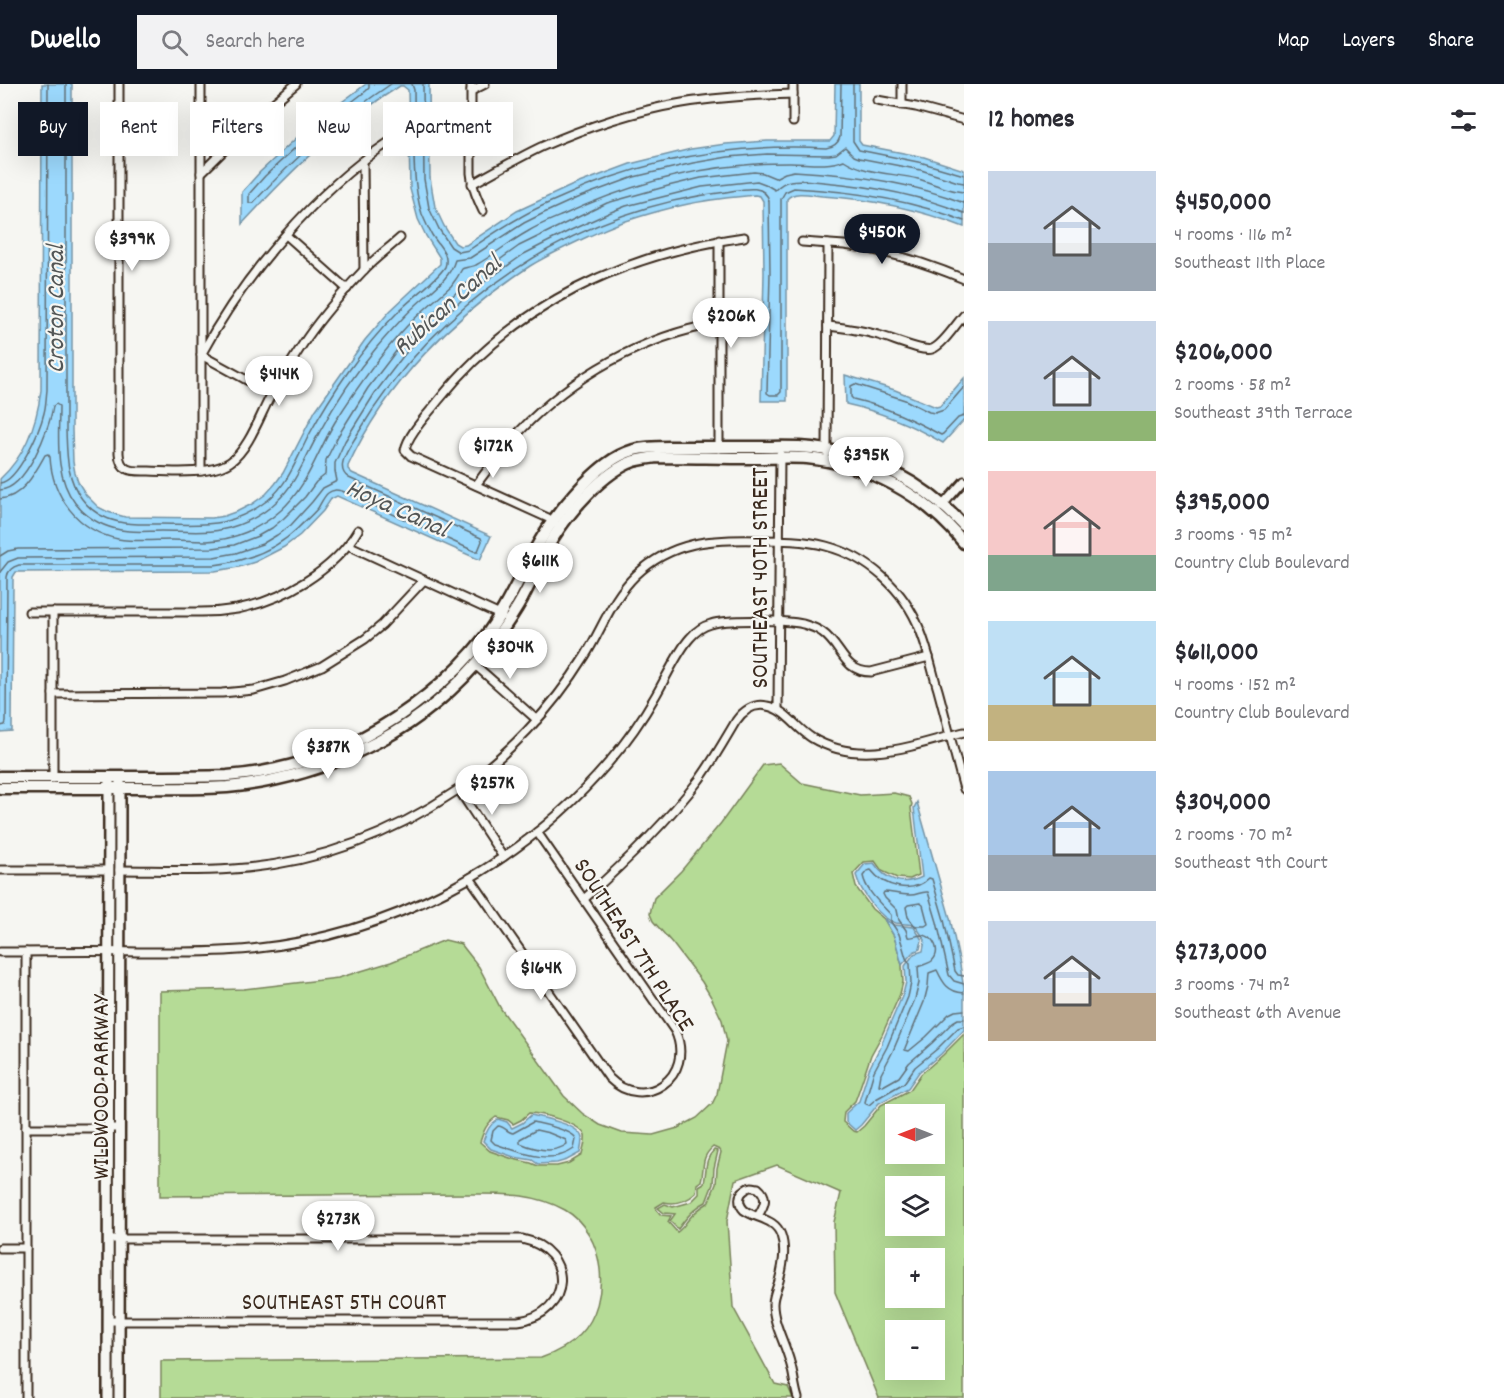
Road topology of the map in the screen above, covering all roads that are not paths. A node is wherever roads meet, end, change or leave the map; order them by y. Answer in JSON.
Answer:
{"nodes":[{"id":1,"x":119,"y":84,"type":"edge"},
{"id":2,"x":201,"y":84,"type":"edge"},
{"id":3,"x":282,"y":84,"type":"edge"},
{"id":4,"x":296,"y":84,"type":"edge"},
{"id":5,"x":485,"y":84,"type":"edge"},
{"id":6,"x":793,"y":84,"type":"edge"},
{"id":7,"x":902,"y":84,"type":"edge"},
{"id":8,"x":471,"y":87,"type":"edge"},
{"id":9,"x":793,"y":94,"type":"junction"},
{"id":10,"x":282,"y":96,"type":"junction"},
{"id":11,"x":876,"y":100,"type":"dead end"},
{"id":12,"x":902,"y":105,"type":"junction"},
{"id":13,"x":964,"y":120,"type":"edge"},
{"id":14,"x":793,"y":122,"type":"dead end"},
{"id":15,"x":383,"y":146,"type":"edge"},
{"id":16,"x":363,"y":161,"type":"junction"},
{"id":17,"x":201,"y":173,"type":"junction"},
{"id":18,"x":472,"y":184,"type":"junction"},
{"id":19,"x":483,"y":211,"type":"dead end"},
{"id":20,"x":286,"y":236,"type":"junction"},
{"id":21,"x":744,"y":237,"type":"dead end"},
{"id":22,"x":400,"y":238,"type":"dead end"},
{"id":23,"x":719,"y":240,"type":"junction"},
{"id":24,"x":802,"y":242,"type":"dead end"},
{"id":25,"x":828,"y":244,"type":"junction"},
{"id":26,"x":364,"y":270,"type":"junction"},
{"id":27,"x":964,"y":279,"type":"edge"},
{"id":28,"x":347,"y":289,"type":"junction"},
{"id":29,"x":964,"y":315,"type":"edge"},
{"id":30,"x":719,"y":323,"type":"junction"},
{"id":31,"x":828,"y":326,"type":"junction"},
{"id":32,"x":201,"y":355,"type":"junction"},
{"id":33,"x":272,"y":394,"type":"junction"},
{"id":34,"x":719,"y":452,"type":"junction"},
{"id":35,"x":780,"y":452,"type":"junction"},
{"id":36,"x":827,"y":456,"type":"junction"},
{"id":37,"x":201,"y":471,"type":"junction"},
{"id":38,"x":964,"y":481,"type":"edge"},
{"id":39,"x":476,"y":485,"type":"junction"},
{"id":40,"x":939,"y":509,"type":"junction"},
{"id":41,"x":557,"y":524,"type":"junction"},
{"id":42,"x":964,"y":526,"type":"edge"},
{"id":43,"x":358,"y":530,"type":"dead end"},
{"id":44,"x":779,"y":541,"type":"junction"},
{"id":45,"x":964,"y":543,"type":"edge"},
{"id":46,"x":348,"y":545,"type":"junction"},
{"id":47,"x":424,"y":580,"type":"junction"},
{"id":48,"x":29,"y":612,"type":"dead end"},
{"id":49,"x":53,"y":612,"type":"junction"},
{"id":50,"x":505,"y":617,"type":"junction"},
{"id":51,"x":779,"y":622,"type":"junction"},
{"id":52,"x":929,"y":657,"type":"junction"},
{"id":53,"x":471,"y":662,"type":"junction"},
{"id":54,"x":53,"y":694,"type":"junction"},
{"id":55,"x":778,"y":709,"type":"junction"},
{"id":56,"x":537,"y":720,"type":"junction"},
{"id":57,"x":964,"y":732,"type":"edge"},
{"id":58,"x":950,"y":735,"type":"junction"},
{"id":59,"x":0,"y":777,"type":"edge"},
{"id":60,"x":53,"y":782,"type":"junction"},
{"id":61,"x":114,"y":782,"type":"junction"},
{"id":62,"x":0,"y":788,"type":"edge"},
{"id":63,"x":459,"y":789,"type":"junction"},
{"id":64,"x":964,"y":789,"type":"edge"},
{"id":65,"x":537,"y":832,"type":"junction"},
{"id":66,"x":503,"y":857,"type":"junction"},
{"id":67,"x":0,"y":870,"type":"edge"},
{"id":68,"x":109,"y":870,"type":"junction"},
{"id":69,"x":119,"y":870,"type":"junction"},
{"id":70,"x":470,"y":878,"type":"junction"},
{"id":71,"x":584,"y":899,"type":"junction"},
{"id":72,"x":0,"y":952,"type":"edge"},
{"id":73,"x":26,"y":952,"type":"junction"},
{"id":74,"x":109,"y":952,"type":"junction"},
{"id":75,"x":119,"y":952,"type":"junction"},
{"id":76,"x":26,"y":1128,"type":"junction"},
{"id":77,"x":109,"y":1128,"type":"junction"},
{"id":78,"x":119,"y":1128,"type":"junction"},
{"id":79,"x":758,"y":1216,"type":"dead end"},
{"id":80,"x":109,"y":1239,"type":"junction"},
{"id":81,"x":119,"y":1239,"type":"junction"},
{"id":82,"x":0,"y":1248,"type":"edge"},
{"id":83,"x":26,"y":1248,"type":"junction"},
{"id":84,"x":108,"y":1321,"type":"junction"},
{"id":85,"x":120,"y":1321,"type":"junction"},
{"id":86,"x":26,"y":1398,"type":"edge"},
{"id":87,"x":108,"y":1398,"type":"edge"},
{"id":88,"x":119,"y":1398,"type":"edge"},
{"id":89,"x":798,"y":1398,"type":"edge"}],
"edges":[{"from":1,"to":37,"type":"street"},
{"from":2,"to":17,"type":"street"},
{"from":3,"to":10,"type":"street"},
{"from":4,"to":10,"type":"street"},
{"from":5,"to":8,"type":"street"},
{"from":6,"to":9,"type":"street"},
{"from":7,"to":12,"type":"street"},
{"from":8,"to":18,"type":"street"},
{"from":9,"to":14,"type":"street"},
{"from":9,"to":18,"type":"street"},
{"from":10,"to":17,"type":"street"},
{"from":11,"to":12,"type":"street"},
{"from":12,"to":13,"type":"street"},
{"from":15,"to":16,"type":"street"},
{"from":16,"to":20,"type":"street"},
{"from":16,"to":26,"type":"street"},
{"from":17,"to":32,"type":"street"},
{"from":18,"to":19,"type":"street"},
{"from":20,"to":28,"type":"street"},
{"from":20,"to":32,"type":"street"},
{"from":21,"to":23,"type":"street"},
{"from":22,"to":26,"type":"street"},
{"from":23,"to":30,"type":"street"},
{"from":23,"to":39,"type":"street"},
{"from":24,"to":25,"type":"street"},
{"from":25,"to":27,"type":"street"},
{"from":25,"to":31,"type":"street"},
{"from":26,"to":28,"type":"street"},
{"from":28,"to":33,"type":"street"},
{"from":29,"to":31,"type":"street"},
{"from":30,"to":34,"type":"street"},
{"from":30,"to":39,"type":"street"},
{"from":31,"to":36,"type":"street"},
{"from":32,"to":33,"type":"street"},
{"from":32,"to":37,"type":"street"},
{"from":33,"to":37,"type":"street"},
{"from":34,"to":35,"type":"main road"},
{"from":34,"to":41,"type":"main road"},
{"from":35,"to":36,"type":"main road"},
{"from":35,"to":44,"type":"street","name":"SOUTHEAST 40TH STREET"},
{"from":36,"to":40,"type":"main road"},
{"from":38,"to":40,"type":"street"},
{"from":39,"to":41,"type":"street"},
{"from":40,"to":42,"type":"main road"},
{"from":40,"to":45,"type":"main road"},
{"from":41,"to":50,"type":"main road"},
{"from":43,"to":46,"type":"street"},
{"from":44,"to":51,"type":"street","name":"SOUTHEAST 40TH STREET"},
{"from":44,"to":52,"type":"street"},
{"from":44,"to":56,"type":"street"},
{"from":46,"to":47,"type":"street"},
{"from":46,"to":49,"type":"street"},
{"from":47,"to":50,"type":"street"},
{"from":47,"to":54,"type":"street"},
{"from":48,"to":49,"type":"street"},
{"from":49,"to":54,"type":"street"},
{"from":50,"to":53,"type":"main road"},
{"from":51,"to":52,"type":"street"},
{"from":51,"to":55,"type":"street","name":"SOUTHEAST 40TH STREET"},
{"from":51,"to":65,"type":"street"},
{"from":52,"to":58,"type":"street"},
{"from":53,"to":56,"type":"street"},
{"from":53,"to":61,"type":"main road"},
{"from":54,"to":60,"type":"street"},
{"from":55,"to":58,"type":"street"},
{"from":55,"to":71,"type":"street"},
{"from":56,"to":63,"type":"street"},
{"from":57,"to":58,"type":"street"},
{"from":58,"to":64,"type":"street"},
{"from":59,"to":60,"type":"main road"},
{"from":60,"to":61,"type":"main road"},
{"from":60,"to":62,"type":"main road"},
{"from":61,"to":68,"type":"street","name":"WILDWOOD PARKWAY"},
{"from":61,"to":69,"type":"street","name":"WILDWOOD PARKWAY"},
{"from":63,"to":66,"type":"street"},
{"from":63,"to":69,"type":"street"},
{"from":65,"to":66,"type":"street"},
{"from":65,"to":71,"type":"street","name":"SOUTHEAST 7TH PLACE"},
{"from":66,"to":70,"type":"street"},
{"from":67,"to":68,"type":"street"},
{"from":68,"to":69,"type":"street"},
{"from":68,"to":74,"type":"street","name":"WILDWOOD PARKWAY"},
{"from":69,"to":75,"type":"street","name":"WILDWOOD PARKWAY"},
{"from":70,"to":71,"type":"street","name":"SOUTHEAST 7TH PLACE"},
{"from":70,"to":75,"type":"street"},
{"from":72,"to":73,"type":"street"},
{"from":73,"to":74,"type":"street"},
{"from":73,"to":76,"type":"street"},
{"from":74,"to":75,"type":"street"},
{"from":74,"to":77,"type":"street","name":"WILDWOOD PARKWAY"},
{"from":75,"to":78,"type":"street","name":"WILDWOOD PARKWAY"},
{"from":76,"to":77,"type":"street"},
{"from":76,"to":83,"type":"street"},
{"from":77,"to":78,"type":"street"},
{"from":77,"to":80,"type":"street","name":"WILDWOOD PARKWAY"},
{"from":78,"to":81,"type":"street","name":"WILDWOOD PARKWAY"},
{"from":79,"to":89,"type":"street"},
{"from":80,"to":81,"type":"street"},
{"from":80,"to":84,"type":"street","name":"WILDWOOD PARKWAY"},
{"from":81,"to":85,"type":"street","name":"WILDWOOD PARKWAY"},
{"from":81,"to":85,"type":"street","name":"SOUTHEAST 5TH COURT"},
{"from":82,"to":83,"type":"street"},
{"from":83,"to":86,"type":"street"},
{"from":84,"to":85,"type":"street","name":"SOUTHEAST 5TH COURT"},
{"from":84,"to":87,"type":"street","name":"WILDWOOD PARKWAY"},
{"from":85,"to":88,"type":"street","name":"WILDWOOD PARKWAY"}]}
